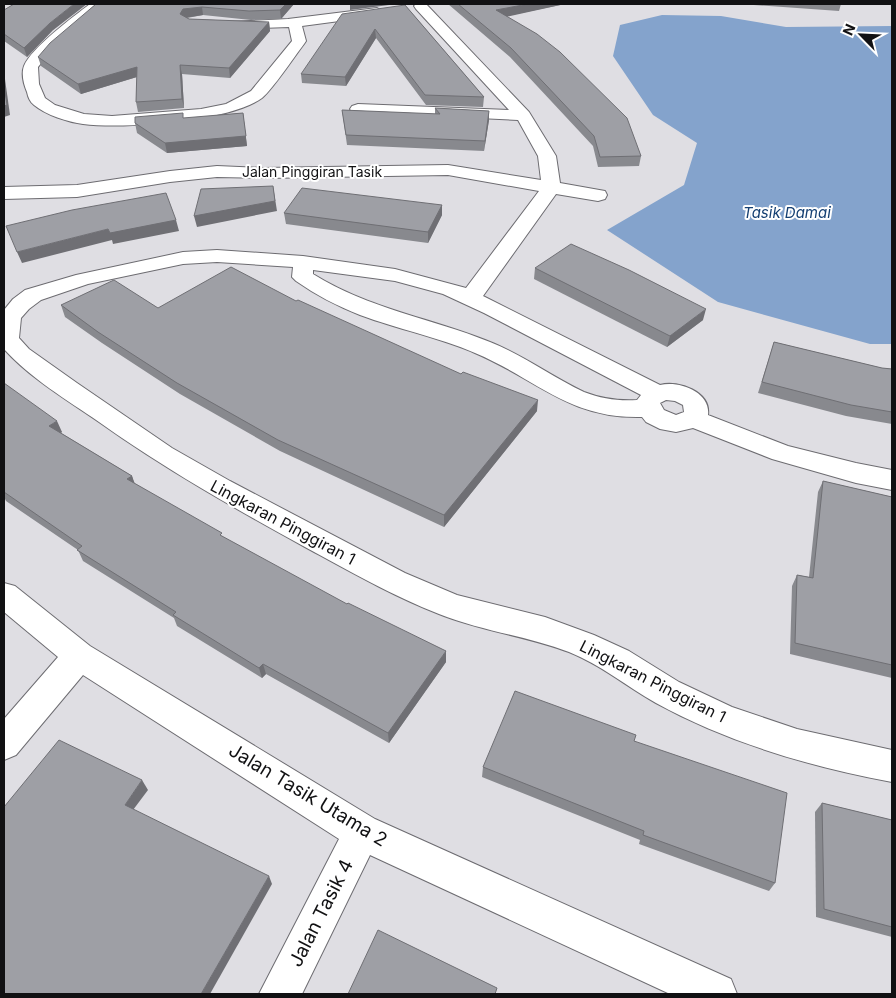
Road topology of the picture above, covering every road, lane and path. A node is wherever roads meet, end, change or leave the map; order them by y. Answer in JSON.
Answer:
{"nodes":[{"id":1,"x":98,"y":4,"type":"edge"},
{"id":2,"x":421,"y":6,"type":"edge"},
{"id":3,"x":392,"y":10,"type":"edge"},
{"id":4,"x":295,"y":23,"type":"junction"},
{"id":5,"x":220,"y":24,"type":"edge"},
{"id":6,"x":358,"y":109,"type":"edge"},
{"id":7,"x":523,"y":115,"type":"junction"},
{"id":8,"x":544,"y":183,"type":"junction"},
{"id":9,"x":4,"y":193,"type":"edge"},
{"id":10,"x":25,"y":193,"type":"junction"},
{"id":11,"x":598,"y":195,"type":"dead end"},
{"id":12,"x":4,"y":201,"type":"edge"},
{"id":13,"x":303,"y":262,"type":"junction"},
{"id":14,"x":460,"y":294,"type":"junction"},
{"id":15,"x":653,"y":401,"type":"junction"},
{"id":16,"x":892,"y":480,"type":"edge"},
{"id":17,"x":4,"y":594,"type":"edge"},
{"id":18,"x":78,"y":656,"type":"junction"},
{"id":19,"x":4,"y":744,"type":"edge"},
{"id":20,"x":892,"y":766,"type":"edge"},
{"id":21,"x":362,"y":832,"type":"junction"},
{"id":22,"x":280,"y":994,"type":"edge"},
{"id":23,"x":716,"y":994,"type":"edge"}],
"edges":[{"from":1,"to":4,"type":"street"},
{"from":2,"to":7,"type":"street"},
{"from":3,"to":4,"type":"street"},
{"from":4,"to":5,"type":"street"},
{"from":6,"to":7,"type":"street"},
{"from":7,"to":8,"type":"street"},
{"from":8,"to":10,"type":"street","name":"Jalan Pinggiran Tasik"},
{"from":8,"to":11,"type":"street","name":"Jalan Pinggiran Tasik"},
{"from":8,"to":14,"type":"street"},
{"from":9,"to":10,"type":"street","name":"Jalan Pinggiran Tasik"},
{"from":10,"to":12,"type":"street","name":"Jalan Pinggiran Tasik"},
{"from":13,"to":14,"type":"street","name":"Lingkaran Pinggiran 1"},
{"from":13,"to":15,"type":"street"},
{"from":13,"to":20,"type":"street","name":"Lingkaran Pinggiran 1"},
{"from":14,"to":15,"type":"street","name":"Lingkaran Pinggiran 1"},
{"from":15,"to":16,"type":"street"},
{"from":17,"to":18,"type":"street","name":"Jalan Tasik Utama 2"},
{"from":18,"to":19,"type":"street"},
{"from":18,"to":21,"type":"street","name":"Jalan Tasik Utama 2"},
{"from":21,"to":22,"type":"street","name":"Jalan Tasik 4"},
{"from":21,"to":23,"type":"street","name":"Jalan Tasik Utama 2"}]}
